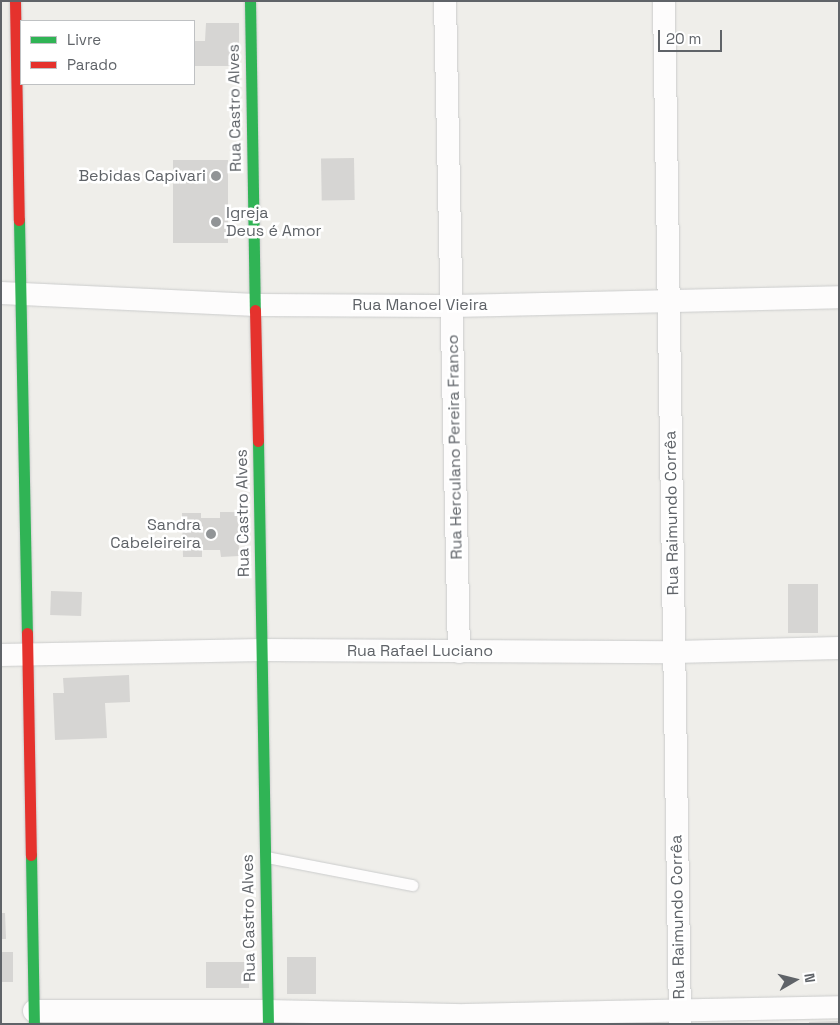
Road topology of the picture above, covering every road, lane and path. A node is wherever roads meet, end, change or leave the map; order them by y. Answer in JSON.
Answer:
{"nodes":[{"id":1,"x":15,"y":1,"type":"edge"},
{"id":2,"x":250,"y":1,"type":"edge"},
{"id":3,"x":446,"y":1,"type":"edge"},
{"id":4,"x":664,"y":1,"type":"edge"},
{"id":5,"x":11,"y":293,"type":"edge"},
{"id":6,"x":839,"y":296,"type":"edge"},
{"id":7,"x":669,"y":301,"type":"junction"},
{"id":8,"x":256,"y":305,"type":"junction"},
{"id":9,"x":452,"y":306,"type":"junction"},
{"id":10,"x":839,"y":648,"type":"edge"},
{"id":11,"x":262,"y":650,"type":"junction"},
{"id":12,"x":459,"y":652,"type":"junction"},
{"id":13,"x":674,"y":652,"type":"junction"},
{"id":14,"x":27,"y":654,"type":"junction"},
{"id":15,"x":1,"y":655,"type":"edge"},
{"id":16,"x":264,"y":856,"type":"junction"},
{"id":17,"x":412,"y":885,"type":"dead end"},
{"id":18,"x":839,"y":1007,"type":"edge"},
{"id":19,"x":34,"y":1018,"type":"edge"},
{"id":20,"x":267,"y":1018,"type":"edge"},
{"id":21,"x":680,"y":1018,"type":"edge"}],
"edges":[{"from":1,"to":5,"type":"street"},
{"from":2,"to":8,"type":"street","name":"Rua Castro Alves"},
{"from":3,"to":9,"type":"street","name":"Rua Herculano Pereira Franco"},
{"from":4,"to":7,"type":"street","name":"Rua Raimundo Corrêa"},
{"from":5,"to":8,"type":"street","name":"Rua Manoel Vieira"},
{"from":5,"to":14,"type":"street"},
{"from":6,"to":7,"type":"street","name":"Rua Manoel Vieira"},
{"from":7,"to":9,"type":"street","name":"Rua Manoel Vieira"},
{"from":7,"to":13,"type":"street","name":"Rua Raimundo Corrêa"},
{"from":8,"to":9,"type":"street","name":"Rua Manoel Vieira"},
{"from":8,"to":11,"type":"street","name":"Rua Castro Alves"},
{"from":9,"to":12,"type":"street","name":"Rua Herculano Pereira Franco"},
{"from":10,"to":13,"type":"street","name":"Rua Rafael Luciano"},
{"from":11,"to":12,"type":"street","name":"Rua Rafael Luciano"},
{"from":11,"to":14,"type":"street","name":"Rua Rafael Luciano"},
{"from":11,"to":16,"type":"street","name":"Rua Castro Alves"},
{"from":12,"to":13,"type":"street","name":"Rua Rafael Luciano"},
{"from":13,"to":21,"type":"street","name":"Rua Raimundo Corrêa"},
{"from":14,"to":15,"type":"street","name":"Rua Rafael Luciano"},
{"from":14,"to":19,"type":"street"},
{"from":16,"to":17,"type":"lane"},
{"from":16,"to":20,"type":"street","name":"Rua Castro Alves"},
{"from":18,"to":21,"type":"street"},
{"from":19,"to":20,"type":"street"},
{"from":20,"to":21,"type":"street"}]}
